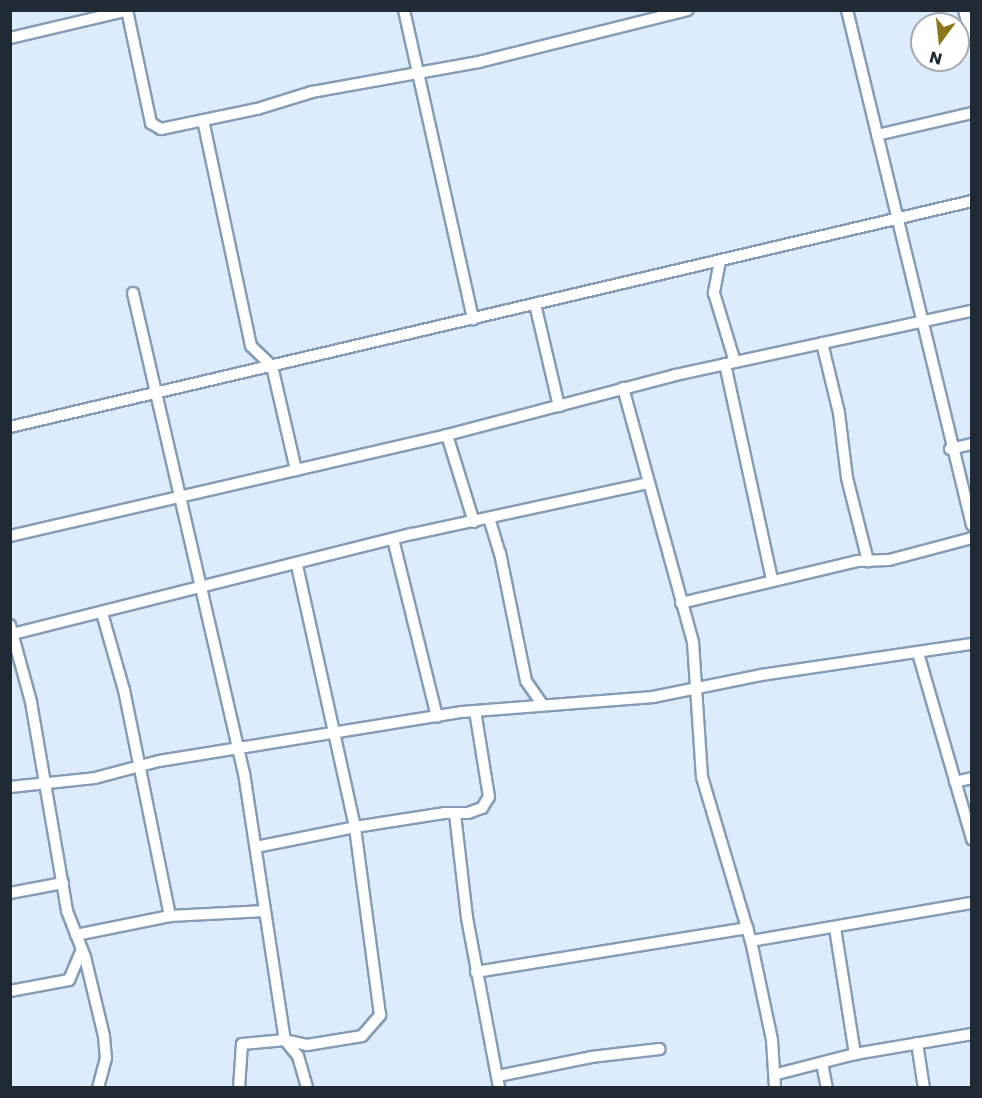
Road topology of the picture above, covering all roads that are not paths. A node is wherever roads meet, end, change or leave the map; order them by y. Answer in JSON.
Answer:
{"nodes":[{"id":1,"x":404,"y":10,"type":"edge"},
{"id":2,"x":688,"y":10,"type":"edge"},
{"id":3,"x":847,"y":10,"type":"edge"},
{"id":4,"x":964,"y":10,"type":"edge"},
{"id":5,"x":128,"y":11,"type":"edge"},
{"id":6,"x":10,"y":39,"type":"edge"},
{"id":7,"x":972,"y":40,"type":"edge"},
{"id":8,"x":418,"y":74,"type":"junction"},
{"id":9,"x":972,"y":113,"type":"edge"},
{"id":10,"x":203,"y":120,"type":"junction"},
{"id":11,"x":877,"y":135,"type":"junction"},
{"id":12,"x":972,"y":201,"type":"edge"},
{"id":13,"x":897,"y":219,"type":"junction"},
{"id":14,"x":720,"y":261,"type":"junction"},
{"id":15,"x":133,"y":293,"type":"dead end"},
{"id":16,"x":535,"y":304,"type":"junction"},
{"id":17,"x":972,"y":311,"type":"edge"},
{"id":18,"x":473,"y":319,"type":"junction"},
{"id":19,"x":920,"y":322,"type":"junction"},
{"id":20,"x":822,"y":343,"type":"junction"},
{"id":21,"x":730,"y":363,"type":"junction"},
{"id":22,"x":272,"y":366,"type":"junction"},
{"id":23,"x":623,"y":388,"type":"junction"},
{"id":24,"x":155,"y":392,"type":"junction"},
{"id":25,"x":559,"y":406,"type":"junction"},
{"id":26,"x":10,"y":427,"type":"edge"},
{"id":27,"x":447,"y":435,"type":"junction"},
{"id":28,"x":972,"y":444,"type":"edge"},
{"id":29,"x":950,"y":449,"type":"junction"},
{"id":30,"x":296,"y":470,"type":"junction"},
{"id":31,"x":648,"y":483,"type":"junction"},
{"id":32,"x":182,"y":496,"type":"junction"},
{"id":33,"x":489,"y":518,"type":"junction"},
{"id":34,"x":474,"y":522,"type":"junction"},
{"id":35,"x":972,"y":525,"type":"edge"},
{"id":36,"x":10,"y":536,"type":"edge"},
{"id":37,"x":972,"y":538,"type":"edge"},
{"id":38,"x":393,"y":539,"type":"junction"},
{"id":39,"x":868,"y":561,"type":"junction"},
{"id":40,"x":297,"y":565,"type":"junction"},
{"id":41,"x":772,"y":580,"type":"junction"},
{"id":42,"x":201,"y":587,"type":"junction"},
{"id":43,"x":681,"y":603,"type":"junction"},
{"id":44,"x":102,"y":613,"type":"junction"},
{"id":45,"x":12,"y":629,"type":"edge"},
{"id":46,"x":972,"y":644,"type":"edge"},
{"id":47,"x":918,"y":653,"type":"junction"},
{"id":48,"x":698,"y":688,"type":"junction"},
{"id":49,"x":530,"y":692,"type":"junction"},
{"id":50,"x":543,"y":705,"type":"junction"},
{"id":51,"x":523,"y":706,"type":"junction"},
{"id":52,"x":475,"y":711,"type":"junction"},
{"id":53,"x":437,"y":717,"type":"junction"},
{"id":54,"x":336,"y":733,"type":"junction"},
{"id":55,"x":237,"y":748,"type":"junction"},
{"id":56,"x":141,"y":766,"type":"junction"},
{"id":57,"x":972,"y":778,"type":"edge"},
{"id":58,"x":45,"y":782,"type":"junction"},
{"id":59,"x":955,"y":782,"type":"junction"},
{"id":60,"x":10,"y":787,"type":"edge"},
{"id":61,"x":455,"y":814,"type":"junction"},
{"id":62,"x":356,"y":826,"type":"junction"},
{"id":63,"x":972,"y":839,"type":"edge"},
{"id":64,"x":256,"y":847,"type":"junction"},
{"id":65,"x":63,"y":883,"type":"junction"},
{"id":66,"x":10,"y":893,"type":"edge"},
{"id":67,"x":972,"y":903,"type":"edge"},
{"id":68,"x":265,"y":911,"type":"junction"},
{"id":69,"x":170,"y":916,"type":"junction"},
{"id":70,"x":747,"y":928,"type":"junction"},
{"id":71,"x":835,"y":928,"type":"junction"},
{"id":72,"x":76,"y":935,"type":"junction"},
{"id":73,"x":751,"y":941,"type":"junction"},
{"id":74,"x":82,"y":950,"type":"junction"},
{"id":75,"x":476,"y":972,"type":"junction"},
{"id":76,"x":69,"y":980,"type":"junction"},
{"id":77,"x":10,"y":991,"type":"edge"},
{"id":78,"x":94,"y":992,"type":"junction"},
{"id":79,"x":972,"y":1034,"type":"edge"},
{"id":80,"x":285,"y":1040,"type":"junction"},
{"id":81,"x":917,"y":1043,"type":"junction"},
{"id":82,"x":660,"y":1048,"type":"dead end"},
{"id":83,"x":855,"y":1054,"type":"junction"},
{"id":84,"x":822,"y":1063,"type":"junction"},
{"id":85,"x":777,"y":1074,"type":"junction"},
{"id":86,"x":499,"y":1082,"type":"edge"},
{"id":87,"x":98,"y":1088,"type":"edge"},
{"id":88,"x":239,"y":1088,"type":"edge"},
{"id":89,"x":307,"y":1088,"type":"edge"},
{"id":90,"x":775,"y":1088,"type":"edge"},
{"id":91,"x":826,"y":1088,"type":"edge"},
{"id":92,"x":924,"y":1088,"type":"edge"}],
"edges":[{"from":1,"to":8,"type":"street"},
{"from":2,"to":8,"type":"street"},
{"from":3,"to":11,"type":"street"},
{"from":4,"to":7,"type":"street"},
{"from":5,"to":6,"type":"street"},
{"from":5,"to":10,"type":"street"},
{"from":8,"to":10,"type":"street"},
{"from":8,"to":18,"type":"street"},
{"from":9,"to":11,"type":"street"},
{"from":10,"to":22,"type":"street"},
{"from":11,"to":13,"type":"street"},
{"from":12,"to":13,"type":"street"},
{"from":13,"to":14,"type":"street"},
{"from":13,"to":19,"type":"street"},
{"from":14,"to":16,"type":"street"},
{"from":14,"to":21,"type":"street"},
{"from":15,"to":24,"type":"street"},
{"from":16,"to":18,"type":"street"},
{"from":16,"to":25,"type":"street"},
{"from":17,"to":19,"type":"street"},
{"from":18,"to":22,"type":"street"},
{"from":19,"to":20,"type":"street"},
{"from":19,"to":29,"type":"street"},
{"from":20,"to":21,"type":"street"},
{"from":20,"to":39,"type":"street"},
{"from":21,"to":23,"type":"street"},
{"from":21,"to":41,"type":"street"},
{"from":22,"to":24,"type":"street"},
{"from":22,"to":30,"type":"street"},
{"from":23,"to":25,"type":"street"},
{"from":23,"to":31,"type":"street"},
{"from":24,"to":26,"type":"street"},
{"from":24,"to":32,"type":"street"},
{"from":25,"to":27,"type":"street"},
{"from":27,"to":30,"type":"street"},
{"from":27,"to":34,"type":"street"},
{"from":28,"to":29,"type":"street"},
{"from":29,"to":35,"type":"street"},
{"from":30,"to":32,"type":"street"},
{"from":31,"to":33,"type":"street"},
{"from":31,"to":43,"type":"street"},
{"from":32,"to":36,"type":"street"},
{"from":32,"to":42,"type":"street"},
{"from":33,"to":34,"type":"street"},
{"from":33,"to":49,"type":"street"},
{"from":34,"to":38,"type":"street"},
{"from":37,"to":39,"type":"street"},
{"from":38,"to":40,"type":"street"},
{"from":38,"to":53,"type":"street"},
{"from":39,"to":41,"type":"street"},
{"from":40,"to":42,"type":"street"},
{"from":40,"to":54,"type":"street"},
{"from":41,"to":43,"type":"street"},
{"from":42,"to":44,"type":"street"},
{"from":42,"to":55,"type":"street"},
{"from":43,"to":48,"type":"street"},
{"from":44,"to":45,"type":"street"},
{"from":44,"to":56,"type":"street"},
{"from":45,"to":58,"type":"street"},
{"from":46,"to":47,"type":"street"},
{"from":47,"to":48,"type":"street"},
{"from":47,"to":59,"type":"street"},
{"from":48,"to":50,"type":"street"},
{"from":48,"to":70,"type":"street"},
{"from":49,"to":50,"type":"street"},
{"from":49,"to":51,"type":"street"},
{"from":50,"to":51,"type":"street"},
{"from":51,"to":52,"type":"street"},
{"from":52,"to":53,"type":"street"},
{"from":52,"to":61,"type":"street"},
{"from":53,"to":54,"type":"street"},
{"from":54,"to":55,"type":"street"},
{"from":54,"to":62,"type":"street"},
{"from":55,"to":56,"type":"street"},
{"from":55,"to":64,"type":"street"},
{"from":56,"to":58,"type":"street"},
{"from":56,"to":69,"type":"street"},
{"from":57,"to":59,"type":"street"},
{"from":58,"to":60,"type":"street"},
{"from":58,"to":65,"type":"street"},
{"from":59,"to":63,"type":"street"},
{"from":61,"to":62,"type":"street"},
{"from":61,"to":75,"type":"street"},
{"from":62,"to":64,"type":"street"},
{"from":62,"to":80,"type":"street"},
{"from":64,"to":68,"type":"street"},
{"from":65,"to":66,"type":"street"},
{"from":65,"to":72,"type":"street"},
{"from":67,"to":71,"type":"street"},
{"from":68,"to":69,"type":"street"},
{"from":68,"to":80,"type":"street"},
{"from":69,"to":72,"type":"street"},
{"from":70,"to":73,"type":"street"},
{"from":70,"to":75,"type":"street"},
{"from":71,"to":73,"type":"street"},
{"from":71,"to":83,"type":"street"},
{"from":72,"to":74,"type":"street"},
{"from":73,"to":85,"type":"street"},
{"from":74,"to":76,"type":"street"},
{"from":74,"to":78,"type":"street"},
{"from":75,"to":86,"type":"street"},
{"from":76,"to":77,"type":"street"},
{"from":76,"to":78,"type":"street"},
{"from":78,"to":87,"type":"street"},
{"from":79,"to":81,"type":"street"},
{"from":80,"to":88,"type":"street"},
{"from":80,"to":89,"type":"street"},
{"from":81,"to":83,"type":"street"},
{"from":81,"to":92,"type":"street"},
{"from":82,"to":86,"type":"street"},
{"from":83,"to":84,"type":"street"},
{"from":84,"to":85,"type":"street"},
{"from":84,"to":91,"type":"street"},
{"from":85,"to":90,"type":"street"}]}
